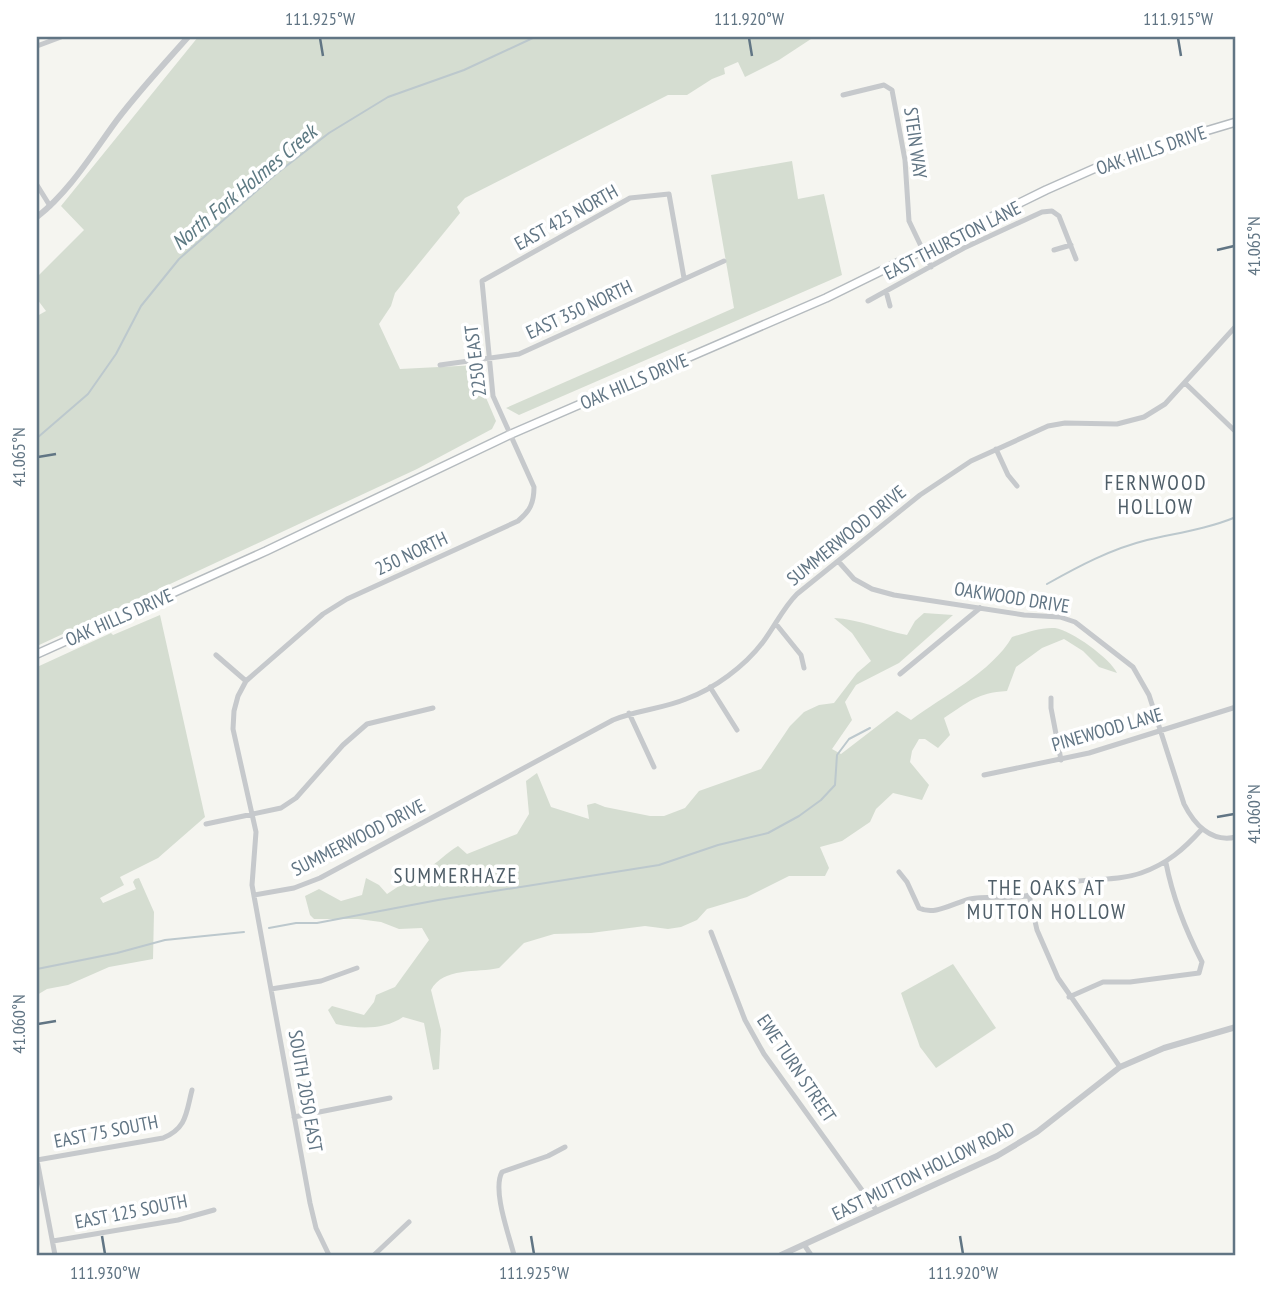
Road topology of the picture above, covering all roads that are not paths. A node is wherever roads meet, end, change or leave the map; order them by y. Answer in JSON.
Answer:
{"nodes":[{"id":1,"x":61,"y":37,"type":"edge"},
{"id":2,"x":188,"y":37,"type":"edge"},
{"id":3,"x":37,"y":46,"type":"edge"},
{"id":4,"x":843,"y":95,"type":"dead end"},
{"id":5,"x":1236,"y":122,"type":"edge"},
{"id":6,"x":37,"y":185,"type":"edge"},
{"id":7,"x":50,"y":206,"type":"junction"},
{"id":8,"x":37,"y":217,"type":"edge"},
{"id":9,"x":1070,"y":245,"type":"junction"},
{"id":10,"x":922,"y":249,"type":"junction"},
{"id":11,"x":1054,"y":250,"type":"dead end"},
{"id":12,"x":1076,"y":259,"type":"dead end"},
{"id":13,"x":724,"y":261,"type":"dead end"},
{"id":14,"x":931,"y":267,"type":"junction"},
{"id":15,"x":684,"y":278,"type":"junction"},
{"id":16,"x":482,"y":281,"type":"joint"},
{"id":17,"x":886,"y":291,"type":"junction"},
{"id":18,"x":869,"y":301,"type":"dead end"},
{"id":19,"x":890,"y":306,"type":"dead end"},
{"id":20,"x":1236,"y":326,"type":"edge"},
{"id":21,"x":489,"y":359,"type":"junction"},
{"id":22,"x":440,"y":365,"type":"dead end"},
{"id":23,"x":1185,"y":383,"type":"junction"},
{"id":24,"x":1236,"y":432,"type":"edge"},
{"id":25,"x":509,"y":435,"type":"junction"},
{"id":26,"x":996,"y":449,"type":"junction"},
{"id":27,"x":1017,"y":486,"type":"dead end"},
{"id":28,"x":838,"y":561,"type":"junction"},
{"id":29,"x":979,"y":608,"type":"junction"},
{"id":30,"x":776,"y":624,"type":"junction"},
{"id":31,"x":37,"y":654,"type":"edge"},
{"id":32,"x":216,"y":655,"type":"dead end"},
{"id":33,"x":804,"y":668,"type":"dead end"},
{"id":34,"x":900,"y":674,"type":"dead end"},
{"id":35,"x":246,"y":681,"type":"junction"},
{"id":36,"x":710,"y":687,"type":"junction"},
{"id":37,"x":1051,"y":698,"type":"dead end"},
{"id":38,"x":1236,"y":707,"type":"edge"},
{"id":39,"x":433,"y":708,"type":"dead end"},
{"id":40,"x":629,"y":713,"type":"junction"},
{"id":41,"x":737,"y":730,"type":"dead end"},
{"id":42,"x":1161,"y":731,"type":"junction"},
{"id":43,"x":1061,"y":760,"type":"junction"},
{"id":44,"x":654,"y":768,"type":"dead end"},
{"id":45,"x":984,"y":775,"type":"dead end"},
{"id":46,"x":252,"y":814,"type":"junction"},
{"id":47,"x":206,"y":824,"type":"dead end"},
{"id":48,"x":1202,"y":829,"type":"junction"},
{"id":49,"x":1236,"y":838,"type":"edge"},
{"id":50,"x":1166,"y":863,"type":"junction"},
{"id":51,"x":898,"y":872,"type":"dead end"},
{"id":52,"x":254,"y":895,"type":"junction"},
{"id":53,"x":1029,"y":895,"type":"junction"},
{"id":54,"x":711,"y":932,"type":"dead end"},
{"id":55,"x":357,"y":968,"type":"dead end"},
{"id":56,"x":271,"y":989,"type":"junction"},
{"id":57,"x":1069,"y":997,"type":"junction"},
{"id":58,"x":1236,"y":1027,"type":"edge"},
{"id":59,"x":1119,"y":1067,"type":"junction"},
{"id":60,"x":192,"y":1090,"type":"dead end"},
{"id":61,"x":390,"y":1098,"type":"dead end"},
{"id":62,"x":294,"y":1117,"type":"junction"},
{"id":63,"x":565,"y":1147,"type":"dead end"},
{"id":64,"x":37,"y":1160,"type":"edge"},
{"id":65,"x":214,"y":1210,"type":"dead end"},
{"id":66,"x":877,"y":1211,"type":"junction"},
{"id":67,"x":409,"y":1222,"type":"dead end"},
{"id":68,"x":53,"y":1241,"type":"junction"},
{"id":69,"x":805,"y":1246,"type":"junction"},
{"id":70,"x":55,"y":1255,"type":"edge"},
{"id":71,"x":329,"y":1255,"type":"edge"},
{"id":72,"x":374,"y":1255,"type":"edge"},
{"id":73,"x":514,"y":1255,"type":"edge"},
{"id":74,"x":781,"y":1255,"type":"edge"},
{"id":75,"x":811,"y":1255,"type":"edge"}],
"edges":[{"from":1,"to":3,"type":"street"},
{"from":2,"to":7,"type":"street"},
{"from":4,"to":10,"type":"street","name":"STEIN WAY"},
{"from":5,"to":10,"type":"main road","name":"OAK HILLS DRIVE"},
{"from":6,"to":7,"type":"street"},
{"from":7,"to":8,"type":"street"},
{"from":9,"to":11,"type":"street"},
{"from":9,"to":12,"type":"street"},
{"from":9,"to":14,"type":"street","name":"EAST THURSTON LANE"},
{"from":10,"to":14,"type":"street"},
{"from":10,"to":25,"type":"main road","name":"OAK HILLS DRIVE"},
{"from":13,"to":15,"type":"street","name":"EAST 350 NORTH"},
{"from":14,"to":17,"type":"street","name":"EAST THURSTON LANE"},
{"from":15,"to":16,"type":"street","name":"EAST 425 NORTH"},
{"from":15,"to":21,"type":"street","name":"EAST 350 NORTH"},
{"from":16,"to":21,"type":"street","name":"2250 EAST"},
{"from":17,"to":18,"type":"street","name":"EAST THURSTON LANE"},
{"from":17,"to":19,"type":"street"},
{"from":20,"to":23,"type":"street","name":"SUMMERWOOD DRIVE"},
{"from":21,"to":22,"type":"street","name":"EAST 350 NORTH"},
{"from":21,"to":25,"type":"street","name":"2250 EAST"},
{"from":23,"to":24,"type":"street"},
{"from":23,"to":26,"type":"street","name":"SUMMERWOOD DRIVE"},
{"from":25,"to":31,"type":"main road","name":"OAK HILLS DRIVE"},
{"from":25,"to":35,"type":"street","name":"250 NORTH"},
{"from":26,"to":27,"type":"street"},
{"from":26,"to":28,"type":"street","name":"SUMMERWOOD DRIVE"},
{"from":28,"to":29,"type":"street","name":"OAKWOOD DRIVE"},
{"from":28,"to":30,"type":"street","name":"SUMMERWOOD DRIVE"},
{"from":29,"to":34,"type":"street"},
{"from":29,"to":42,"type":"street","name":"OAKWOOD DRIVE"},
{"from":30,"to":33,"type":"street"},
{"from":30,"to":36,"type":"street","name":"SUMMERWOOD DRIVE"},
{"from":32,"to":35,"type":"street"},
{"from":35,"to":46,"type":"street","name":"SOUTH 2050 EAST"},
{"from":36,"to":40,"type":"street","name":"SUMMERWOOD DRIVE"},
{"from":36,"to":41,"type":"street"},
{"from":37,"to":43,"type":"street"},
{"from":38,"to":42,"type":"street","name":"PINEWOOD LANE"},
{"from":39,"to":46,"type":"street"},
{"from":40,"to":44,"type":"street"},
{"from":40,"to":52,"type":"street","name":"SUMMERWOOD DRIVE"},
{"from":42,"to":43,"type":"street","name":"PINEWOOD LANE"},
{"from":42,"to":48,"type":"street","name":"OAKWOOD DRIVE"},
{"from":43,"to":45,"type":"street","name":"PINEWOOD LANE"},
{"from":46,"to":47,"type":"street"},
{"from":46,"to":52,"type":"street","name":"SOUTH 2050 EAST"},
{"from":48,"to":49,"type":"street"},
{"from":48,"to":50,"type":"street"},
{"from":50,"to":53,"type":"street"},
{"from":50,"to":57,"type":"street"},
{"from":51,"to":53,"type":"street"},
{"from":52,"to":56,"type":"street","name":"SOUTH 2050 EAST"},
{"from":53,"to":57,"type":"street"},
{"from":54,"to":66,"type":"street","name":"EWE TURN STREET"},
{"from":55,"to":56,"type":"street"},
{"from":56,"to":62,"type":"street","name":"SOUTH 2050 EAST"},
{"from":57,"to":59,"type":"street"},
{"from":58,"to":59,"type":"street","name":"EAST MUTTON HOLLOW ROAD"},
{"from":59,"to":66,"type":"street","name":"EAST MUTTON HOLLOW ROAD"},
{"from":60,"to":64,"type":"street","name":"EAST 75 SOUTH"},
{"from":61,"to":62,"type":"street"},
{"from":62,"to":71,"type":"street","name":"SOUTH 2050 EAST"},
{"from":63,"to":73,"type":"street"},
{"from":64,"to":68,"type":"street"},
{"from":65,"to":68,"type":"street","name":"EAST 125 SOUTH"},
{"from":66,"to":69,"type":"street","name":"EAST MUTTON HOLLOW ROAD"},
{"from":67,"to":72,"type":"street"},
{"from":68,"to":70,"type":"street"},
{"from":69,"to":74,"type":"street","name":"EAST MUTTON HOLLOW ROAD"},
{"from":69,"to":75,"type":"street"}]}
